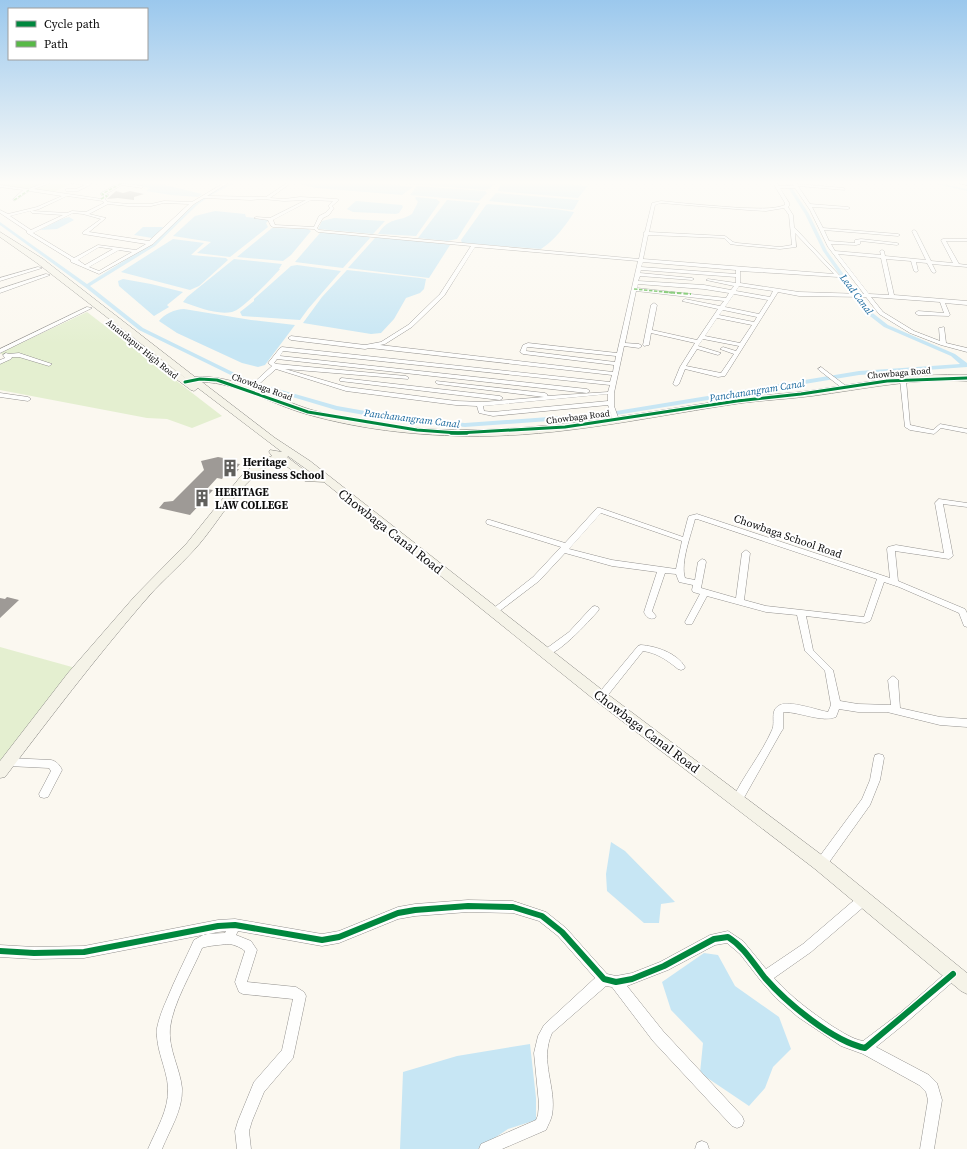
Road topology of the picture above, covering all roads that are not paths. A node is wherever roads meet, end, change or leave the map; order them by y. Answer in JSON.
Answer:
{"nodes":[{"id":1,"x":4,"y":237,"type":"edge"},
{"id":2,"x":36,"y":237,"type":"edge"},
{"id":3,"x":105,"y":237,"type":"edge"},
{"id":4,"x":158,"y":237,"type":"edge"},
{"id":5,"x":379,"y":237,"type":"edge"},
{"id":6,"x":644,"y":237,"type":"edge"},
{"id":7,"x":717,"y":237,"type":"edge"},
{"id":8,"x":794,"y":237,"type":"edge"},
{"id":9,"x":801,"y":237,"type":"edge"},
{"id":10,"x":826,"y":237,"type":"edge"},
{"id":11,"x":917,"y":237,"type":"edge"},
{"id":12,"x":0,"y":240,"type":"edge"},
{"id":13,"x":967,"y":240,"type":"edge"},
{"id":14,"x":828,"y":242,"type":"junction"},
{"id":15,"x":151,"y":243,"type":"junction"},
{"id":16,"x":897,"y":244,"type":"dead end"},
{"id":17,"x":473,"y":246,"type":"junction"},
{"id":18,"x":117,"y":249,"type":"junction"},
{"id":19,"x":137,"y":251,"type":"junction"},
{"id":20,"x":882,"y":251,"type":"dead end"},
{"id":21,"x":835,"y":252,"type":"junction"},
{"id":22,"x":883,"y":257,"type":"junction"},
{"id":23,"x":640,"y":260,"type":"junction"},
{"id":24,"x":73,"y":261,"type":"junction"},
{"id":25,"x":913,"y":261,"type":"junction"},
{"id":26,"x":931,"y":263,"type":"junction"},
{"id":27,"x":693,"y":265,"type":"junction"},
{"id":28,"x":958,"y":266,"type":"junction"},
{"id":29,"x":967,"y":266,"type":"edge"},
{"id":30,"x":85,"y":267,"type":"junction"},
{"id":31,"x":40,"y":268,"type":"junction"},
{"id":32,"x":638,"y":268,"type":"junction"},
{"id":33,"x":738,"y":269,"type":"junction"},
{"id":34,"x":916,"y":271,"type":"dead end"},
{"id":35,"x":693,"y":272,"type":"junction"},
{"id":36,"x":934,"y":272,"type":"dead end"},
{"id":37,"x":637,"y":274,"type":"junction"},
{"id":38,"x":48,"y":275,"type":"junction"},
{"id":39,"x":739,"y":276,"type":"junction"},
{"id":40,"x":692,"y":279,"type":"junction"},
{"id":41,"x":0,"y":280,"type":"edge"},
{"id":42,"x":708,"y":280,"type":"dead end"},
{"id":43,"x":635,"y":282,"type":"junction"},
{"id":44,"x":738,"y":284,"type":"junction"},
{"id":45,"x":692,"y":286,"type":"junction"},
{"id":46,"x":634,"y":289,"type":"junction"},
{"id":47,"x":0,"y":291,"type":"edge"},
{"id":48,"x":776,"y":291,"type":"junction"},
{"id":49,"x":732,"y":292,"type":"junction"},
{"id":50,"x":865,"y":296,"type":"junction"},
{"id":51,"x":892,"y":296,"type":"junction"},
{"id":52,"x":772,"y":299,"type":"junction"},
{"id":53,"x":726,"y":300,"type":"junction"},
{"id":54,"x":685,"y":301,"type":"dead end"},
{"id":55,"x":942,"y":301,"type":"junction"},
{"id":56,"x":967,"y":303,"type":"edge"},
{"id":57,"x":654,"y":305,"type":"dead end"},
{"id":58,"x":89,"y":308,"type":"junction"},
{"id":59,"x":721,"y":308,"type":"junction"},
{"id":60,"x":918,"y":312,"type":"dead end"},
{"id":61,"x":715,"y":316,"type":"junction"},
{"id":62,"x":761,"y":316,"type":"junction"},
{"id":63,"x":756,"y":324,"type":"junction"},
{"id":64,"x":942,"y":328,"type":"dead end"},
{"id":65,"x":649,"y":331,"type":"junction"},
{"id":66,"x":291,"y":338,"type":"dead end"},
{"id":67,"x":700,"y":339,"type":"junction"},
{"id":68,"x":622,"y":344,"type":"junction"},
{"id":69,"x":943,"y":344,"type":"junction"},
{"id":70,"x":646,"y":345,"type":"dead end"},
{"id":71,"x":743,"y":345,"type":"junction"},
{"id":72,"x":363,"y":346,"type":"junction"},
{"id":73,"x":371,"y":346,"type":"junction"},
{"id":74,"x":639,"y":346,"type":"dead end"},
{"id":75,"x":695,"y":347,"type":"junction"},
{"id":76,"x":967,"y":350,"type":"edge"},
{"id":77,"x":0,"y":352,"type":"edge"},
{"id":78,"x":738,"y":353,"type":"junction"},
{"id":79,"x":620,"y":355,"type":"junction"},
{"id":80,"x":9,"y":356,"type":"junction"},
{"id":81,"x":357,"y":356,"type":"junction"},
{"id":82,"x":276,"y":357,"type":"junction"},
{"id":83,"x":0,"y":362,"type":"edge"},
{"id":84,"x":49,"y":364,"type":"dead end"},
{"id":85,"x":352,"y":364,"type":"junction"},
{"id":86,"x":529,"y":364,"type":"junction"},
{"id":87,"x":618,"y":364,"type":"junction"},
{"id":88,"x":275,"y":366,"type":"junction"},
{"id":89,"x":683,"y":367,"type":"junction"},
{"id":90,"x":823,"y":371,"type":"dead end"},
{"id":91,"x":346,"y":372,"type":"junction"},
{"id":92,"x":442,"y":374,"type":"junction"},
{"id":93,"x":615,"y":374,"type":"junction"},
{"id":94,"x":525,"y":375,"type":"junction"},
{"id":95,"x":406,"y":378,"type":"dead end"},
{"id":96,"x":967,"y":378,"type":"edge"},
{"id":97,"x":342,"y":380,"type":"junction"},
{"id":98,"x":903,"y":380,"type":"junction"},
{"id":99,"x":190,"y":381,"type":"junction"},
{"id":100,"x":438,"y":382,"type":"junction"},
{"id":101,"x":522,"y":383,"type":"junction"},
{"id":102,"x":613,"y":384,"type":"junction"},
{"id":103,"x":676,"y":384,"type":"dead end"},
{"id":104,"x":842,"y":385,"type":"junction"},
{"id":105,"x":338,"y":387,"type":"junction"},
{"id":106,"x":248,"y":391,"type":"junction"},
{"id":107,"x":434,"y":391,"type":"junction"},
{"id":108,"x":519,"y":392,"type":"junction"},
{"id":109,"x":609,"y":393,"type":"junction"},
{"id":110,"x":0,"y":395,"type":"edge"},
{"id":111,"x":561,"y":396,"type":"junction"},
{"id":112,"x":28,"y":399,"type":"dead end"},
{"id":113,"x":517,"y":400,"type":"junction"},
{"id":114,"x":480,"y":404,"type":"junction"},
{"id":115,"x":611,"y":404,"type":"junction"},
{"id":116,"x":615,"y":418,"type":"junction"},
{"id":117,"x":967,"y":431,"type":"edge"},
{"id":118,"x":284,"y":454,"type":"junction"},
{"id":119,"x":325,"y":479,"type":"joint"},
{"id":120,"x":967,"y":505,"type":"edge"},
{"id":121,"x":490,"y":522,"type":"dead end"},
{"id":122,"x":686,"y":540,"type":"junction"},
{"id":123,"x":566,"y":548,"type":"junction"},
{"id":124,"x":746,"y":553,"type":"dead end"},
{"id":125,"x":702,"y":562,"type":"dead end"},
{"id":126,"x":662,"y":570,"type":"junction"},
{"id":127,"x":679,"y":572,"type":"junction"},
{"id":128,"x":881,"y":578,"type":"junction"},
{"id":129,"x":894,"y":582,"type":"junction"},
{"id":130,"x":698,"y":584,"type":"junction"},
{"id":131,"x":705,"y":593,"type":"junction"},
{"id":132,"x":740,"y":602,"type":"junction"},
{"id":133,"x":595,"y":609,"type":"dead end"},
{"id":134,"x":494,"y":611,"type":"junction"},
{"id":135,"x":801,"y":613,"type":"junction"},
{"id":136,"x":652,"y":616,"type":"dead end"},
{"id":137,"x":689,"y":622,"type":"dead end"},
{"id":138,"x":967,"y":624,"type":"edge"},
{"id":139,"x":546,"y":653,"type":"junction"},
{"id":140,"x":681,"y":667,"type":"dead end"},
{"id":141,"x":893,"y":680,"type":"dead end"},
{"id":142,"x":601,"y":697,"type":"junction"},
{"id":143,"x":836,"y":705,"type":"junction"},
{"id":144,"x":896,"y":710,"type":"junction"},
{"id":145,"x":967,"y":723,"type":"edge"},
{"id":146,"x":879,"y":758,"type":"dead end"},
{"id":147,"x":8,"y":762,"type":"junction"},
{"id":148,"x":0,"y":772,"type":"edge"},
{"id":149,"x":44,"y":794,"type":"dead end"},
{"id":150,"x":737,"y":800,"type":"junction"},
{"id":151,"x":822,"y":864,"type":"junction"},
{"id":152,"x":863,"y":900,"type":"junction"},
{"id":153,"x":235,"y":925,"type":"junction"},
{"id":154,"x":229,"y":938,"type":"junction"},
{"id":155,"x":0,"y":951,"type":"edge"},
{"id":156,"x":953,"y":974,"type":"junction"},
{"id":157,"x":765,"y":977,"type":"junction"},
{"id":158,"x":610,"y":980,"type":"junction"},
{"id":159,"x":967,"y":985,"type":"edge"},
{"id":160,"x":864,"y":1048,"type":"junction"},
{"id":161,"x":737,"y":1121,"type":"dead end"},
{"id":162,"x":155,"y":1149,"type":"edge"},
{"id":163,"x":244,"y":1149,"type":"edge"},
{"id":164,"x":486,"y":1149,"type":"edge"},
{"id":165,"x":926,"y":1149,"type":"edge"}],
"edges":[{"from":1,"to":99,"type":"main road","name":"Anandapur High Road"},
{"from":2,"to":24,"type":"street"},
{"from":3,"to":15,"type":"street"},
{"from":4,"to":15,"type":"street"},
{"from":5,"to":17,"type":"street"},
{"from":6,"to":23,"type":"street"},
{"from":7,"to":8,"type":"street"},
{"from":9,"to":33,"type":"street"},
{"from":10,"to":14,"type":"street"},
{"from":11,"to":26,"type":"street"},
{"from":12,"to":31,"type":"main road","name":"Anandapur High Road"},
{"from":13,"to":28,"type":"street"},
{"from":14,"to":16,"type":"street"},
{"from":14,"to":21,"type":"street"},
{"from":15,"to":19,"type":"street"},
{"from":17,"to":23,"type":"street"},
{"from":17,"to":73,"type":"street"},
{"from":18,"to":19,"type":"street"},
{"from":18,"to":24,"type":"street"},
{"from":18,"to":30,"type":"street"},
{"from":19,"to":30,"type":"street"},
{"from":20,"to":22,"type":"street"},
{"from":21,"to":22,"type":"street"},
{"from":21,"to":50,"type":"street"},
{"from":22,"to":25,"type":"street"},
{"from":22,"to":51,"type":"street"},
{"from":23,"to":27,"type":"street"},
{"from":23,"to":32,"type":"street"},
{"from":24,"to":30,"type":"street"},
{"from":25,"to":26,"type":"street"},
{"from":25,"to":34,"type":"street"},
{"from":26,"to":28,"type":"street"},
{"from":26,"to":36,"type":"street"},
{"from":27,"to":33,"type":"street"},
{"from":27,"to":35,"type":"street"},
{"from":28,"to":29,"type":"street"},
{"from":31,"to":38,"type":"main road","name":"Anandapur High Road"},
{"from":31,"to":41,"type":"street"},
{"from":32,"to":35,"type":"street"},
{"from":32,"to":37,"type":"street"},
{"from":33,"to":39,"type":"street"},
{"from":35,"to":39,"type":"street"},
{"from":35,"to":40,"type":"street"},
{"from":37,"to":40,"type":"street"},
{"from":37,"to":43,"type":"street"},
{"from":38,"to":47,"type":"street"},
{"from":38,"to":58,"type":"main road","name":"Anandapur High Road"},
{"from":39,"to":44,"type":"street"},
{"from":40,"to":45,"type":"street"},
{"from":42,"to":44,"type":"street"},
{"from":43,"to":45,"type":"street"},
{"from":43,"to":46,"type":"street"},
{"from":44,"to":48,"type":"street"},
{"from":44,"to":49,"type":"street"},
{"from":45,"to":49,"type":"street"},
{"from":46,"to":53,"type":"street"},
{"from":46,"to":68,"type":"street"},
{"from":48,"to":50,"type":"street"},
{"from":48,"to":52,"type":"street"},
{"from":49,"to":52,"type":"street"},
{"from":49,"to":53,"type":"street"},
{"from":50,"to":51,"type":"street"},
{"from":50,"to":69,"type":"street"},
{"from":51,"to":55,"type":"street"},
{"from":52,"to":62,"type":"street"},
{"from":53,"to":59,"type":"street"},
{"from":54,"to":59,"type":"street"},
{"from":55,"to":56,"type":"street"},
{"from":55,"to":60,"type":"street"},
{"from":57,"to":65,"type":"street"},
{"from":58,"to":77,"type":"street"},
{"from":58,"to":99,"type":"main road","name":"Anandapur High Road"},
{"from":59,"to":61,"type":"street"},
{"from":59,"to":62,"type":"street"},
{"from":61,"to":63,"type":"street"},
{"from":61,"to":67,"type":"street"},
{"from":62,"to":63,"type":"street"},
{"from":63,"to":71,"type":"street"},
{"from":64,"to":69,"type":"street"},
{"from":65,"to":67,"type":"street"},
{"from":65,"to":70,"type":"street"},
{"from":66,"to":72,"type":"street"},
{"from":67,"to":71,"type":"street"},
{"from":67,"to":75,"type":"street"},
{"from":68,"to":74,"type":"street"},
{"from":68,"to":79,"type":"street"},
{"from":69,"to":76,"type":"street"},
{"from":71,"to":78,"type":"street"},
{"from":72,"to":73,"type":"street"},
{"from":72,"to":81,"type":"street"},
{"from":73,"to":86,"type":"street"},
{"from":75,"to":78,"type":"street"},
{"from":75,"to":89,"type":"street"},
{"from":77,"to":80,"type":"street"},
{"from":78,"to":89,"type":"street"},
{"from":79,"to":87,"type":"street"},
{"from":79,"to":87,"type":"street"},
{"from":80,"to":83,"type":"street"},
{"from":80,"to":84,"type":"street"},
{"from":81,"to":82,"type":"street"},
{"from":81,"to":85,"type":"street"},
{"from":81,"to":94,"type":"street"},
{"from":82,"to":85,"type":"street"},
{"from":82,"to":88,"type":"street"},
{"from":85,"to":91,"type":"street"},
{"from":85,"to":92,"type":"street"},
{"from":86,"to":93,"type":"street"},
{"from":86,"to":94,"type":"street"},
{"from":87,"to":93,"type":"street"},
{"from":88,"to":91,"type":"street"},
{"from":88,"to":105,"type":"street"},
{"from":88,"to":106,"type":"street"},
{"from":89,"to":103,"type":"street"},
{"from":90,"to":104,"type":"street"},
{"from":91,"to":95,"type":"street"},
{"from":91,"to":97,"type":"street"},
{"from":92,"to":100,"type":"street"},
{"from":92,"to":101,"type":"street"},
{"from":93,"to":102,"type":"street"},
{"from":94,"to":101,"type":"street"},
{"from":94,"to":102,"type":"street"},
{"from":96,"to":98,"type":"main road","name":"Chowbaga Road"},
{"from":97,"to":105,"type":"street"},
{"from":97,"to":107,"type":"street"},
{"from":98,"to":104,"type":"main road","name":"Chowbaga Road"},
{"from":98,"to":117,"type":"street"},
{"from":99,"to":106,"type":"main road","name":"Chowbaga Road"},
{"from":99,"to":118,"type":"main road","name":"Anandapur High Road"},
{"from":100,"to":107,"type":"street"},
{"from":100,"to":108,"type":"street"},
{"from":101,"to":108,"type":"street"},
{"from":101,"to":109,"type":"street"},
{"from":102,"to":109,"type":"street"},
{"from":104,"to":116,"type":"main road","name":"Chowbaga Road"},
{"from":105,"to":114,"type":"street"},
{"from":106,"to":116,"type":"main road","name":"Chowbaga Road"},
{"from":107,"to":113,"type":"street"},
{"from":108,"to":111,"type":"street"},
{"from":108,"to":113,"type":"street"},
{"from":109,"to":111,"type":"street"},
{"from":109,"to":115,"type":"street"},
{"from":110,"to":112,"type":"street"},
{"from":111,"to":113,"type":"street"},
{"from":113,"to":114,"type":"street"},
{"from":114,"to":115,"type":"street"},
{"from":115,"to":116,"type":"street"},
{"from":118,"to":119,"type":"main road","name":"Anandapur High Road"},
{"from":118,"to":147,"type":"main road"},
{"from":119,"to":134,"type":"main road","name":"Chowbaga Canal Road"},
{"from":120,"to":129,"type":"street"},
{"from":121,"to":123,"type":"street"},
{"from":122,"to":123,"type":"street"},
{"from":122,"to":127,"type":"street","name":"Chowbaga School Road"},
{"from":122,"to":128,"type":"street","name":"Chowbaga School Road"},
{"from":123,"to":126,"type":"street"},
{"from":123,"to":134,"type":"street"},
{"from":124,"to":132,"type":"street"},
{"from":125,"to":130,"type":"street"},
{"from":126,"to":127,"type":"street"},
{"from":126,"to":136,"type":"street"},
{"from":127,"to":130,"type":"street"},
{"from":128,"to":129,"type":"street","name":"Chowbaga School Road"},
{"from":128,"to":135,"type":"street"},
{"from":129,"to":138,"type":"street","name":"Chowbaga School Road"},
{"from":130,"to":131,"type":"street"},
{"from":131,"to":132,"type":"street"},
{"from":131,"to":137,"type":"street"},
{"from":132,"to":135,"type":"street"},
{"from":133,"to":139,"type":"street"},
{"from":134,"to":139,"type":"main road","name":"Chowbaga Canal Road"},
{"from":135,"to":143,"type":"street"},
{"from":139,"to":142,"type":"main road","name":"Chowbaga Canal Road"},
{"from":140,"to":142,"type":"street"},
{"from":141,"to":144,"type":"street"},
{"from":142,"to":150,"type":"main road","name":"Chowbaga Canal Road"},
{"from":143,"to":144,"type":"street"},
{"from":143,"to":150,"type":"street"},
{"from":144,"to":145,"type":"street"},
{"from":146,"to":151,"type":"street"},
{"from":147,"to":148,"type":"main road"},
{"from":147,"to":149,"type":"street"},
{"from":150,"to":151,"type":"main road","name":"Chowbaga Canal Road"},
{"from":151,"to":152,"type":"main road","name":"Chowbaga Canal Road"},
{"from":152,"to":156,"type":"main road","name":"Chowbaga Canal Road"},
{"from":152,"to":157,"type":"street"},
{"from":153,"to":154,"type":"street"},
{"from":153,"to":155,"type":"street"},
{"from":153,"to":158,"type":"street"},
{"from":154,"to":162,"type":"street"},
{"from":154,"to":163,"type":"street"},
{"from":156,"to":159,"type":"main road","name":"Chowbaga Canal Road"},
{"from":156,"to":160,"type":"street"},
{"from":157,"to":158,"type":"street"},
{"from":157,"to":160,"type":"street"},
{"from":158,"to":161,"type":"street"},
{"from":158,"to":164,"type":"street"},
{"from":160,"to":165,"type":"street"}]}
